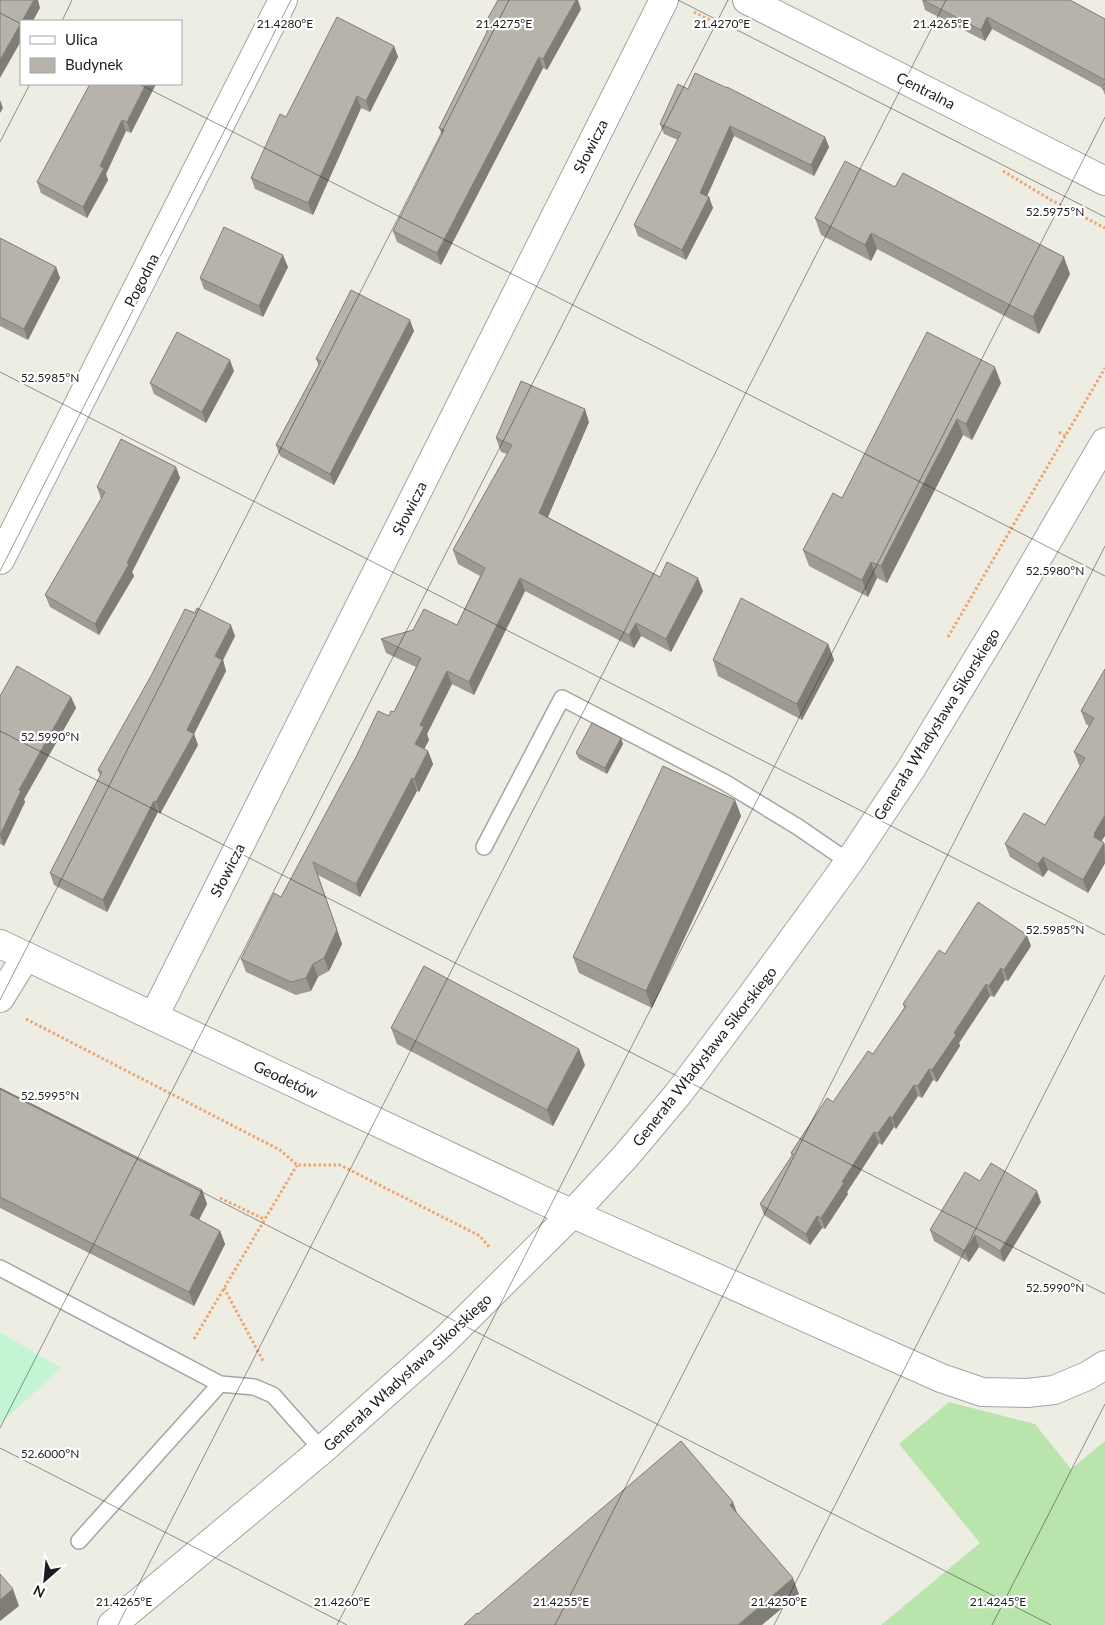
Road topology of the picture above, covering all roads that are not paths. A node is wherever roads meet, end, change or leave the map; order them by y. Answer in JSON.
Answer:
{"nodes":[{"id":1,"x":282,"y":0,"type":"edge"},
{"id":2,"x":664,"y":0,"type":"edge"},
{"id":3,"x":747,"y":0,"type":"edge"},
{"id":4,"x":1105,"y":181,"type":"edge"},
{"id":5,"x":1105,"y":442,"type":"edge"},
{"id":6,"x":0,"y":560,"type":"edge"},
{"id":7,"x":484,"y":847,"type":"dead end"},
{"id":8,"x":849,"y":862,"type":"junction"},
{"id":9,"x":0,"y":944,"type":"edge"},
{"id":10,"x":26,"y":956,"type":"junction"},
{"id":11,"x":9,"y":1006,"type":"edge"},
{"id":12,"x":154,"y":1016,"type":"junction"},
{"id":13,"x":572,"y":1214,"type":"junction"},
{"id":14,"x":0,"y":1268,"type":"edge"},
{"id":15,"x":1105,"y":1365,"type":"edge"},
{"id":16,"x":220,"y":1384,"type":"junction"},
{"id":17,"x":322,"y":1450,"type":"junction"},
{"id":18,"x":79,"y":1541,"type":"dead end"},
{"id":19,"x":112,"y":1625,"type":"edge"}],
"edges":[{"from":1,"to":6,"type":"street","name":"Pogodna"},
{"from":2,"to":12,"type":"street","name":"Słowicza"},
{"from":3,"to":4,"type":"street","name":"Centralna"},
{"from":5,"to":8,"type":"street","name":"Generała Władysława Sikorskiego"},
{"from":7,"to":8,"type":"lane"},
{"from":8,"to":13,"type":"street","name":"Generała Władysława Sikorskiego"},
{"from":9,"to":10,"type":"street","name":"Geodetów"},
{"from":10,"to":11,"type":"street"},
{"from":10,"to":12,"type":"street","name":"Geodetów"},
{"from":12,"to":13,"type":"street","name":"Geodetów"},
{"from":13,"to":15,"type":"street","name":"Geodetów"},
{"from":13,"to":17,"type":"street","name":"Generała Władysława Sikorskiego"},
{"from":14,"to":16,"type":"lane"},
{"from":16,"to":17,"type":"lane"},
{"from":16,"to":18,"type":"lane"},
{"from":17,"to":19,"type":"street","name":"Generała Władysława Sikorskiego"}]}
